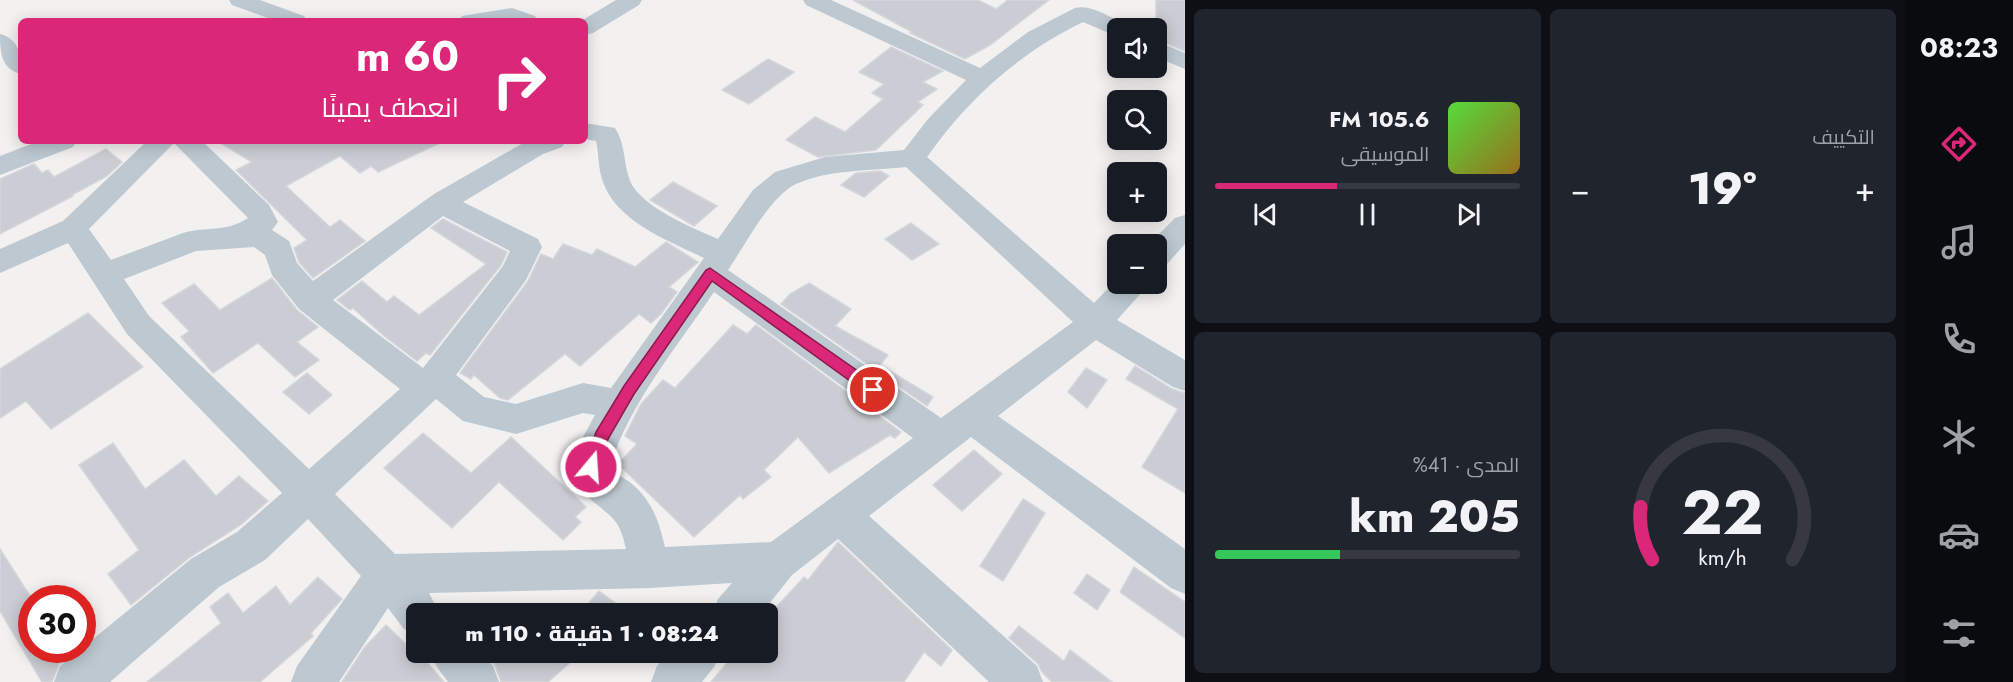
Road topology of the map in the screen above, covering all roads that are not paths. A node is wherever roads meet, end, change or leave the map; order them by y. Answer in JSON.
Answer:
{"nodes":[{"id":1,"x":240,"y":0,"type":"edge"},
{"id":2,"x":309,"y":0,"type":"edge"},
{"id":3,"x":631,"y":0,"type":"edge"},
{"id":4,"x":814,"y":0,"type":"edge"},
{"id":5,"x":1085,"y":7,"type":"edge"},
{"id":6,"x":287,"y":18,"type":"edge"},
{"id":7,"x":297,"y":18,"type":"edge"},
{"id":8,"x":491,"y":18,"type":"edge"},
{"id":9,"x":520,"y":18,"type":"edge"},
{"id":10,"x":1107,"y":22,"type":"edge"},
{"id":11,"x":588,"y":26,"type":"edge"},
{"id":12,"x":0,"y":42,"type":"edge"},
{"id":13,"x":1167,"y":53,"type":"edge"},
{"id":14,"x":1185,"y":62,"type":"edge"},
{"id":15,"x":18,"y":63,"type":"edge"},
{"id":16,"x":981,"y":78,"type":"junction"},
{"id":17,"x":588,"y":131,"type":"edge"},
{"id":18,"x":56,"y":144,"type":"edge"},
{"id":19,"x":159,"y":144,"type":"edge"},
{"id":20,"x":189,"y":144,"type":"edge"},
{"id":21,"x":545,"y":144,"type":"edge"},
{"id":22,"x":912,"y":158,"type":"junction"},
{"id":23,"x":0,"y":166,"type":"edge"},
{"id":24,"x":444,"y":201,"type":"junction"},
{"id":25,"x":1185,"y":225,"type":"edge"},
{"id":26,"x":73,"y":228,"type":"junction"},
{"id":27,"x":240,"y":237,"type":"junction"},
{"id":28,"x":1167,"y":244,"type":"edge"},
{"id":29,"x":0,"y":262,"type":"edge"},
{"id":30,"x":717,"y":264,"type":"junction"},
{"id":31,"x":105,"y":274,"type":"junction"},
{"id":32,"x":1122,"y":294,"type":"edge"},
{"id":33,"x":310,"y":300,"type":"junction"},
{"id":34,"x":1095,"y":323,"type":"junction"},
{"id":35,"x":1185,"y":377,"type":"edge"},
{"id":36,"x":430,"y":383,"type":"junction"},
{"id":37,"x":621,"y":405,"type":"junction"},
{"id":38,"x":956,"y":427,"type":"junction"},
{"id":39,"x":308,"y":493,"type":"junction"},
{"id":40,"x":840,"y":515,"type":"junction"},
{"id":41,"x":778,"y":561,"type":"junction"},
{"id":42,"x":650,"y":568,"type":"junction"},
{"id":43,"x":387,"y":574,"type":"junction"},
{"id":44,"x":1185,"y":574,"type":"edge"},
{"id":45,"x":410,"y":603,"type":"edge"},
{"id":46,"x":742,"y":603,"type":"edge"},
{"id":47,"x":461,"y":663,"type":"edge"},
{"id":48,"x":689,"y":663,"type":"edge"},
{"id":49,"x":76,"y":682,"type":"edge"},
{"id":50,"x":313,"y":682,"type":"edge"},
{"id":51,"x":477,"y":682,"type":"edge"},
{"id":52,"x":673,"y":682,"type":"edge"},
{"id":53,"x":1021,"y":682,"type":"edge"}],
"edges":[{"from":1,"to":6,"type":"street"},
{"from":2,"to":7,"type":"street"},
{"from":3,"to":11,"type":"street"},
{"from":4,"to":16,"type":"street"},
{"from":5,"to":10,"type":"street"},
{"from":5,"to":16,"type":"street"},
{"from":8,"to":9,"type":"street"},
{"from":12,"to":15,"type":"street"},
{"from":13,"to":14,"type":"street"},
{"from":16,"to":22,"type":"street"},
{"from":17,"to":30,"type":"street"},
{"from":18,"to":23,"type":"street"},
{"from":19,"to":26,"type":"street"},
{"from":20,"to":27,"type":"street"},
{"from":21,"to":24,"type":"street"},
{"from":22,"to":30,"type":"street"},
{"from":22,"to":34,"type":"street"},
{"from":24,"to":33,"type":"street"},
{"from":24,"to":36,"type":"street"},
{"from":25,"to":28,"type":"street"},
{"from":26,"to":29,"type":"street"},
{"from":26,"to":31,"type":"street"},
{"from":27,"to":31,"type":"street"},
{"from":27,"to":33,"type":"street"},
{"from":30,"to":37,"type":"street"},
{"from":30,"to":38,"type":"street"},
{"from":31,"to":39,"type":"street"},
{"from":32,"to":34,"type":"street"},
{"from":33,"to":36,"type":"street"},
{"from":34,"to":35,"type":"street"},
{"from":34,"to":38,"type":"street"},
{"from":36,"to":37,"type":"street"},
{"from":36,"to":39,"type":"street"},
{"from":37,"to":42,"type":"street"},
{"from":38,"to":40,"type":"street"},
{"from":38,"to":44,"type":"street"},
{"from":39,"to":43,"type":"street"},
{"from":39,"to":49,"type":"street"},
{"from":40,"to":41,"type":"street"},
{"from":40,"to":53,"type":"street"},
{"from":41,"to":42,"type":"street"},
{"from":41,"to":46,"type":"street"},
{"from":42,"to":43,"type":"street"},
{"from":43,"to":45,"type":"street"},
{"from":43,"to":50,"type":"street"},
{"from":47,"to":51,"type":"street"},
{"from":48,"to":52,"type":"street"}]}
